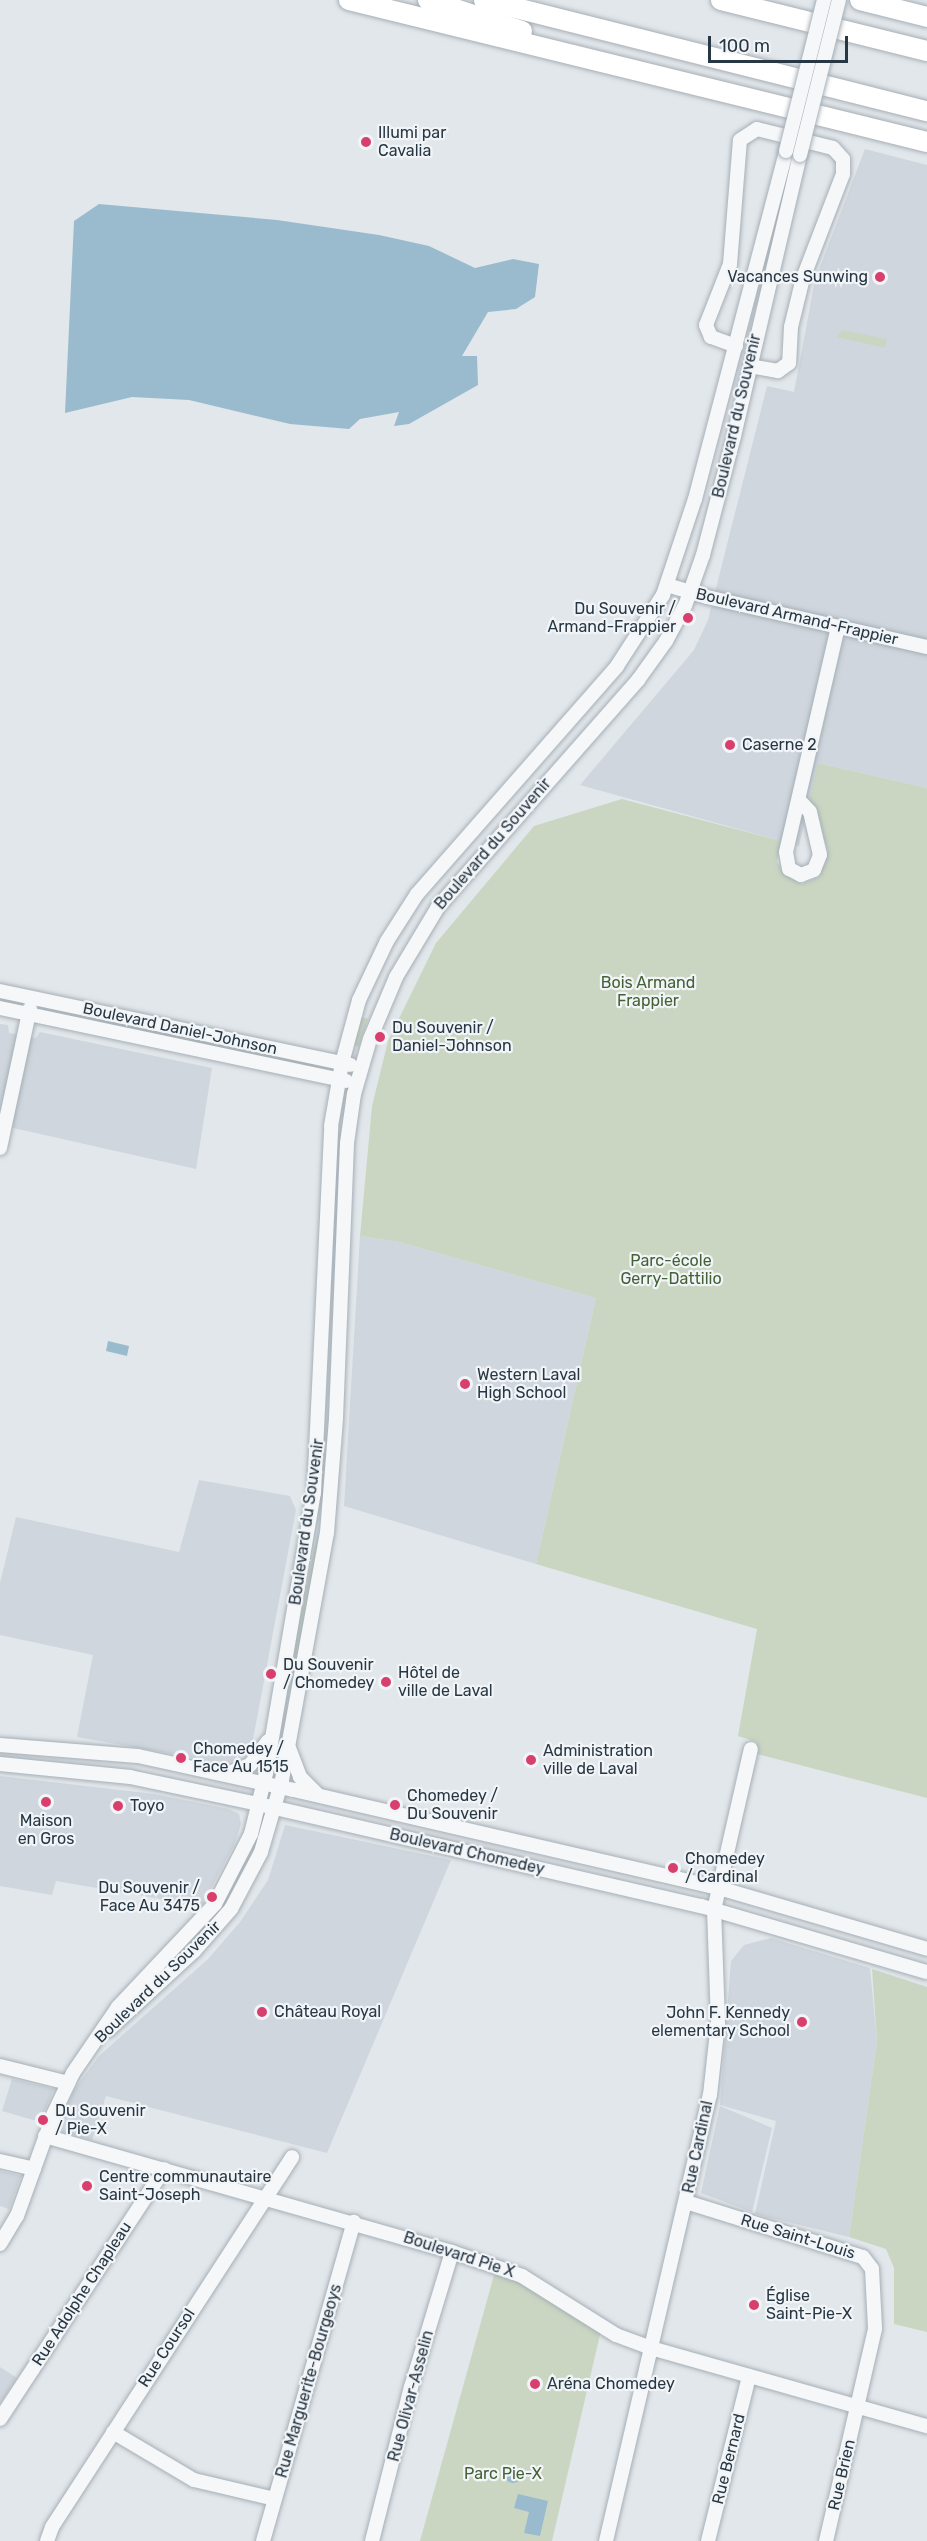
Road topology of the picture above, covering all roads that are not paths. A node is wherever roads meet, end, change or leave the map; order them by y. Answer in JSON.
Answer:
{"nodes":[{"id":1,"x":349,"y":0,"type":"edge"},
{"id":2,"x":428,"y":0,"type":"edge"},
{"id":3,"x":484,"y":0,"type":"edge"},
{"id":4,"x":722,"y":0,"type":"edge"},
{"id":5,"x":824,"y":0,"type":"edge"},
{"id":6,"x":839,"y":0,"type":"edge"},
{"id":7,"x":860,"y":0,"type":"edge"},
{"id":8,"x":927,"y":17,"type":"edge"},
{"id":9,"x":927,"y":51,"type":"edge"},
{"id":10,"x":592,"y":58,"type":"junction"},
{"id":11,"x":927,"y":111,"type":"edge"},
{"id":12,"x":927,"y":142,"type":"edge"},
{"id":13,"x":736,"y":346,"type":"junction"},
{"id":14,"x":750,"y":366,"type":"junction"},
{"id":15,"x":668,"y":585,"type":"junction"},
{"id":16,"x":690,"y":593,"type":"junction"},
{"id":17,"x":838,"y":627,"type":"junction"},
{"id":18,"x":927,"y":647,"type":"edge"},
{"id":19,"x":799,"y":800,"type":"junction"},
{"id":20,"x":0,"y":991,"type":"edge"},
{"id":21,"x":32,"y":997,"type":"junction"},
{"id":22,"x":0,"y":1008,"type":"edge"},
{"id":23,"x":28,"y":1015,"type":"junction"},
{"id":24,"x":342,"y":1063,"type":"junction"},
{"id":25,"x":361,"y":1067,"type":"junction"},
{"id":26,"x":338,"y":1080,"type":"junction"},
{"id":27,"x":357,"y":1083,"type":"junction"},
{"id":28,"x":0,"y":1148,"type":"edge"},
{"id":29,"x":272,"y":1735,"type":"junction"},
{"id":30,"x":0,"y":1745,"type":"edge"},
{"id":31,"x":289,"y":1746,"type":"junction"},
{"id":32,"x":752,"y":1749,"type":"dead end"},
{"id":33,"x":0,"y":1764,"type":"edge"},
{"id":34,"x":224,"y":1775,"type":"junction"},
{"id":35,"x":263,"y":1784,"type":"junction"},
{"id":36,"x":280,"y":1787,"type":"junction"},
{"id":37,"x":320,"y":1796,"type":"junction"},
{"id":38,"x":258,"y":1804,"type":"junction"},
{"id":39,"x":275,"y":1808,"type":"junction"},
{"id":40,"x":719,"y":1888,"type":"junction"},
{"id":41,"x":714,"y":1910,"type":"junction"},
{"id":42,"x":927,"y":1949,"type":"edge"},
{"id":43,"x":927,"y":1971,"type":"edge"},
{"id":44,"x":90,"y":2048,"type":"junction"},
{"id":45,"x":0,"y":2066,"type":"edge"},
{"id":46,"x":68,"y":2083,"type":"junction"},
{"id":47,"x":45,"y":2136,"type":"junction"},
{"id":48,"x":292,"y":2157,"type":"dead end"},
{"id":49,"x":0,"y":2161,"type":"edge"},
{"id":50,"x":34,"y":2169,"type":"junction"},
{"id":51,"x":164,"y":2169,"type":"junction"},
{"id":52,"x":265,"y":2197,"type":"junction"},
{"id":53,"x":686,"y":2202,"type":"junction"},
{"id":54,"x":354,"y":2222,"type":"junction"},
{"id":55,"x":0,"y":2244,"type":"edge"},
{"id":56,"x":452,"y":2252,"type":"junction"},
{"id":57,"x":654,"y":2349,"type":"junction"},
{"id":58,"x":749,"y":2376,"type":"junction"},
{"id":59,"x":858,"y":2408,"type":"junction"},
{"id":60,"x":0,"y":2419,"type":"edge"},
{"id":61,"x":927,"y":2426,"type":"edge"},
{"id":62,"x":113,"y":2432,"type":"junction"},
{"id":63,"x":275,"y":2499,"type":"junction"},
{"id":64,"x":47,"y":2541,"type":"edge"},
{"id":65,"x":263,"y":2541,"type":"edge"},
{"id":66,"x":372,"y":2541,"type":"edge"},
{"id":67,"x":606,"y":2541,"type":"edge"},
{"id":68,"x":708,"y":2541,"type":"edge"},
{"id":69,"x":826,"y":2541,"type":"edge"}],
"edges":[{"from":1,"to":10,"type":"highway"},
{"from":2,"to":10,"type":"highway"},
{"from":3,"to":11,"type":"highway"},
{"from":4,"to":9,"type":"highway"},
{"from":5,"to":13,"type":"street","name":"Boulevard du Souvenir","bridge":true},
{"from":6,"to":14,"type":"street","name":"Boulevard du Souvenir","bridge":true},
{"from":7,"to":8,"type":"highway"},
{"from":10,"to":12,"type":"highway"},
{"from":13,"to":14,"type":"street"},
{"from":13,"to":15,"type":"street","name":"Boulevard du Souvenir"},
{"from":14,"to":16,"type":"street","name":"Boulevard du Souvenir"},
{"from":15,"to":16,"type":"street","name":"Boulevard Armand-Frappier"},
{"from":15,"to":24,"type":"street","name":"Boulevard du Souvenir"},
{"from":16,"to":17,"type":"street","name":"Boulevard Armand-Frappier"},
{"from":16,"to":25,"type":"street","name":"Boulevard du Souvenir"},
{"from":17,"to":18,"type":"street","name":"Boulevard Armand-Frappier"},
{"from":17,"to":19,"type":"street"},
{"from":19,"to":19,"type":"street"},
{"from":20,"to":21,"type":"street","name":"Boulevard Daniel-Johnson"},
{"from":21,"to":23,"type":"street"},
{"from":21,"to":24,"type":"street","name":"Boulevard Daniel-Johnson"},
{"from":22,"to":23,"type":"street","name":"Boulevard Daniel-Johnson"},
{"from":23,"to":26,"type":"street","name":"Boulevard Daniel-Johnson"},
{"from":23,"to":28,"type":"street"},
{"from":24,"to":25,"type":"street","name":"Boulevard Daniel-Johnson"},
{"from":24,"to":26,"type":"street","name":"Boulevard du Souvenir"},
{"from":25,"to":27,"type":"street","name":"Boulevard du Souvenir"},
{"from":26,"to":27,"type":"street","name":"Boulevard Daniel-Johnson"},
{"from":26,"to":29,"type":"street","name":"Boulevard du Souvenir"},
{"from":27,"to":31,"type":"street","name":"Boulevard du Souvenir"},
{"from":29,"to":34,"type":"street"},
{"from":29,"to":35,"type":"street","name":"Boulevard du Souvenir"},
{"from":30,"to":34,"type":"street","name":"Boulevard Chomedey"},
{"from":31,"to":36,"type":"street","name":"Boulevard du Souvenir"},
{"from":31,"to":37,"type":"street"},
{"from":32,"to":40,"type":"street","name":"Rue Cardinal"},
{"from":33,"to":38,"type":"street","name":"Boulevard Chomedey"},
{"from":34,"to":35,"type":"street","name":"Boulevard Chomedey"},
{"from":35,"to":36,"type":"street","name":"Boulevard Chomedey"},
{"from":35,"to":38,"type":"street","name":"Boulevard du Souvenir"},
{"from":36,"to":37,"type":"street","name":"Boulevard Chomedey"},
{"from":36,"to":39,"type":"street","name":"Boulevard du Souvenir"},
{"from":37,"to":40,"type":"street","name":"Boulevard Chomedey"},
{"from":38,"to":39,"type":"street","name":"Boulevard Chomedey"},
{"from":38,"to":44,"type":"street","name":"Boulevard du Souvenir"},
{"from":39,"to":41,"type":"street","name":"Boulevard Chomedey"},
{"from":39,"to":44,"type":"street","name":"Boulevard du Souvenir"},
{"from":40,"to":41,"type":"street","name":"Rue Cardinal"},
{"from":40,"to":42,"type":"street","name":"Boulevard Chomedey"},
{"from":41,"to":43,"type":"street","name":"Boulevard Chomedey"},
{"from":41,"to":53,"type":"street","name":"Rue Cardinal"},
{"from":44,"to":46,"type":"street"},
{"from":45,"to":46,"type":"street"},
{"from":46,"to":47,"type":"street"},
{"from":47,"to":50,"type":"street"},
{"from":47,"to":51,"type":"street","name":"Boulevard Pie X"},
{"from":48,"to":52,"type":"street","name":"Rue Coursol"},
{"from":49,"to":50,"type":"street"},
{"from":50,"to":55,"type":"street"},
{"from":51,"to":52,"type":"street","name":"Boulevard Pie X"},
{"from":51,"to":60,"type":"street","name":"Rue Adolphe Chapleau"},
{"from":52,"to":54,"type":"street","name":"Boulevard Pie X"},
{"from":52,"to":62,"type":"street","name":"Rue Coursol"},
{"from":53,"to":57,"type":"street","name":"Rue Cardinal"},
{"from":53,"to":59,"type":"street","name":"Rue Saint-Louis"},
{"from":54,"to":56,"type":"street","name":"Boulevard Pie X"},
{"from":54,"to":63,"type":"street","name":"Rue Marguerite-Bourgeoys"},
{"from":56,"to":57,"type":"street","name":"Boulevard Pie X"},
{"from":56,"to":66,"type":"street","name":"Rue Olivar-Asselin"},
{"from":57,"to":58,"type":"street","name":"Boulevard Pie X"},
{"from":57,"to":67,"type":"street","name":"Rue Cardinal"},
{"from":58,"to":59,"type":"street","name":"Boulevard Pie X"},
{"from":58,"to":68,"type":"street","name":"Rue Bernard"},
{"from":59,"to":61,"type":"street","name":"Boulevard Pie X"},
{"from":59,"to":69,"type":"street","name":"Rue Brien"},
{"from":62,"to":63,"type":"street"},
{"from":62,"to":64,"type":"street","name":"Rue Coursol"},
{"from":63,"to":65,"type":"street","name":"Rue Marguerite-Bourgeoys"}]}
